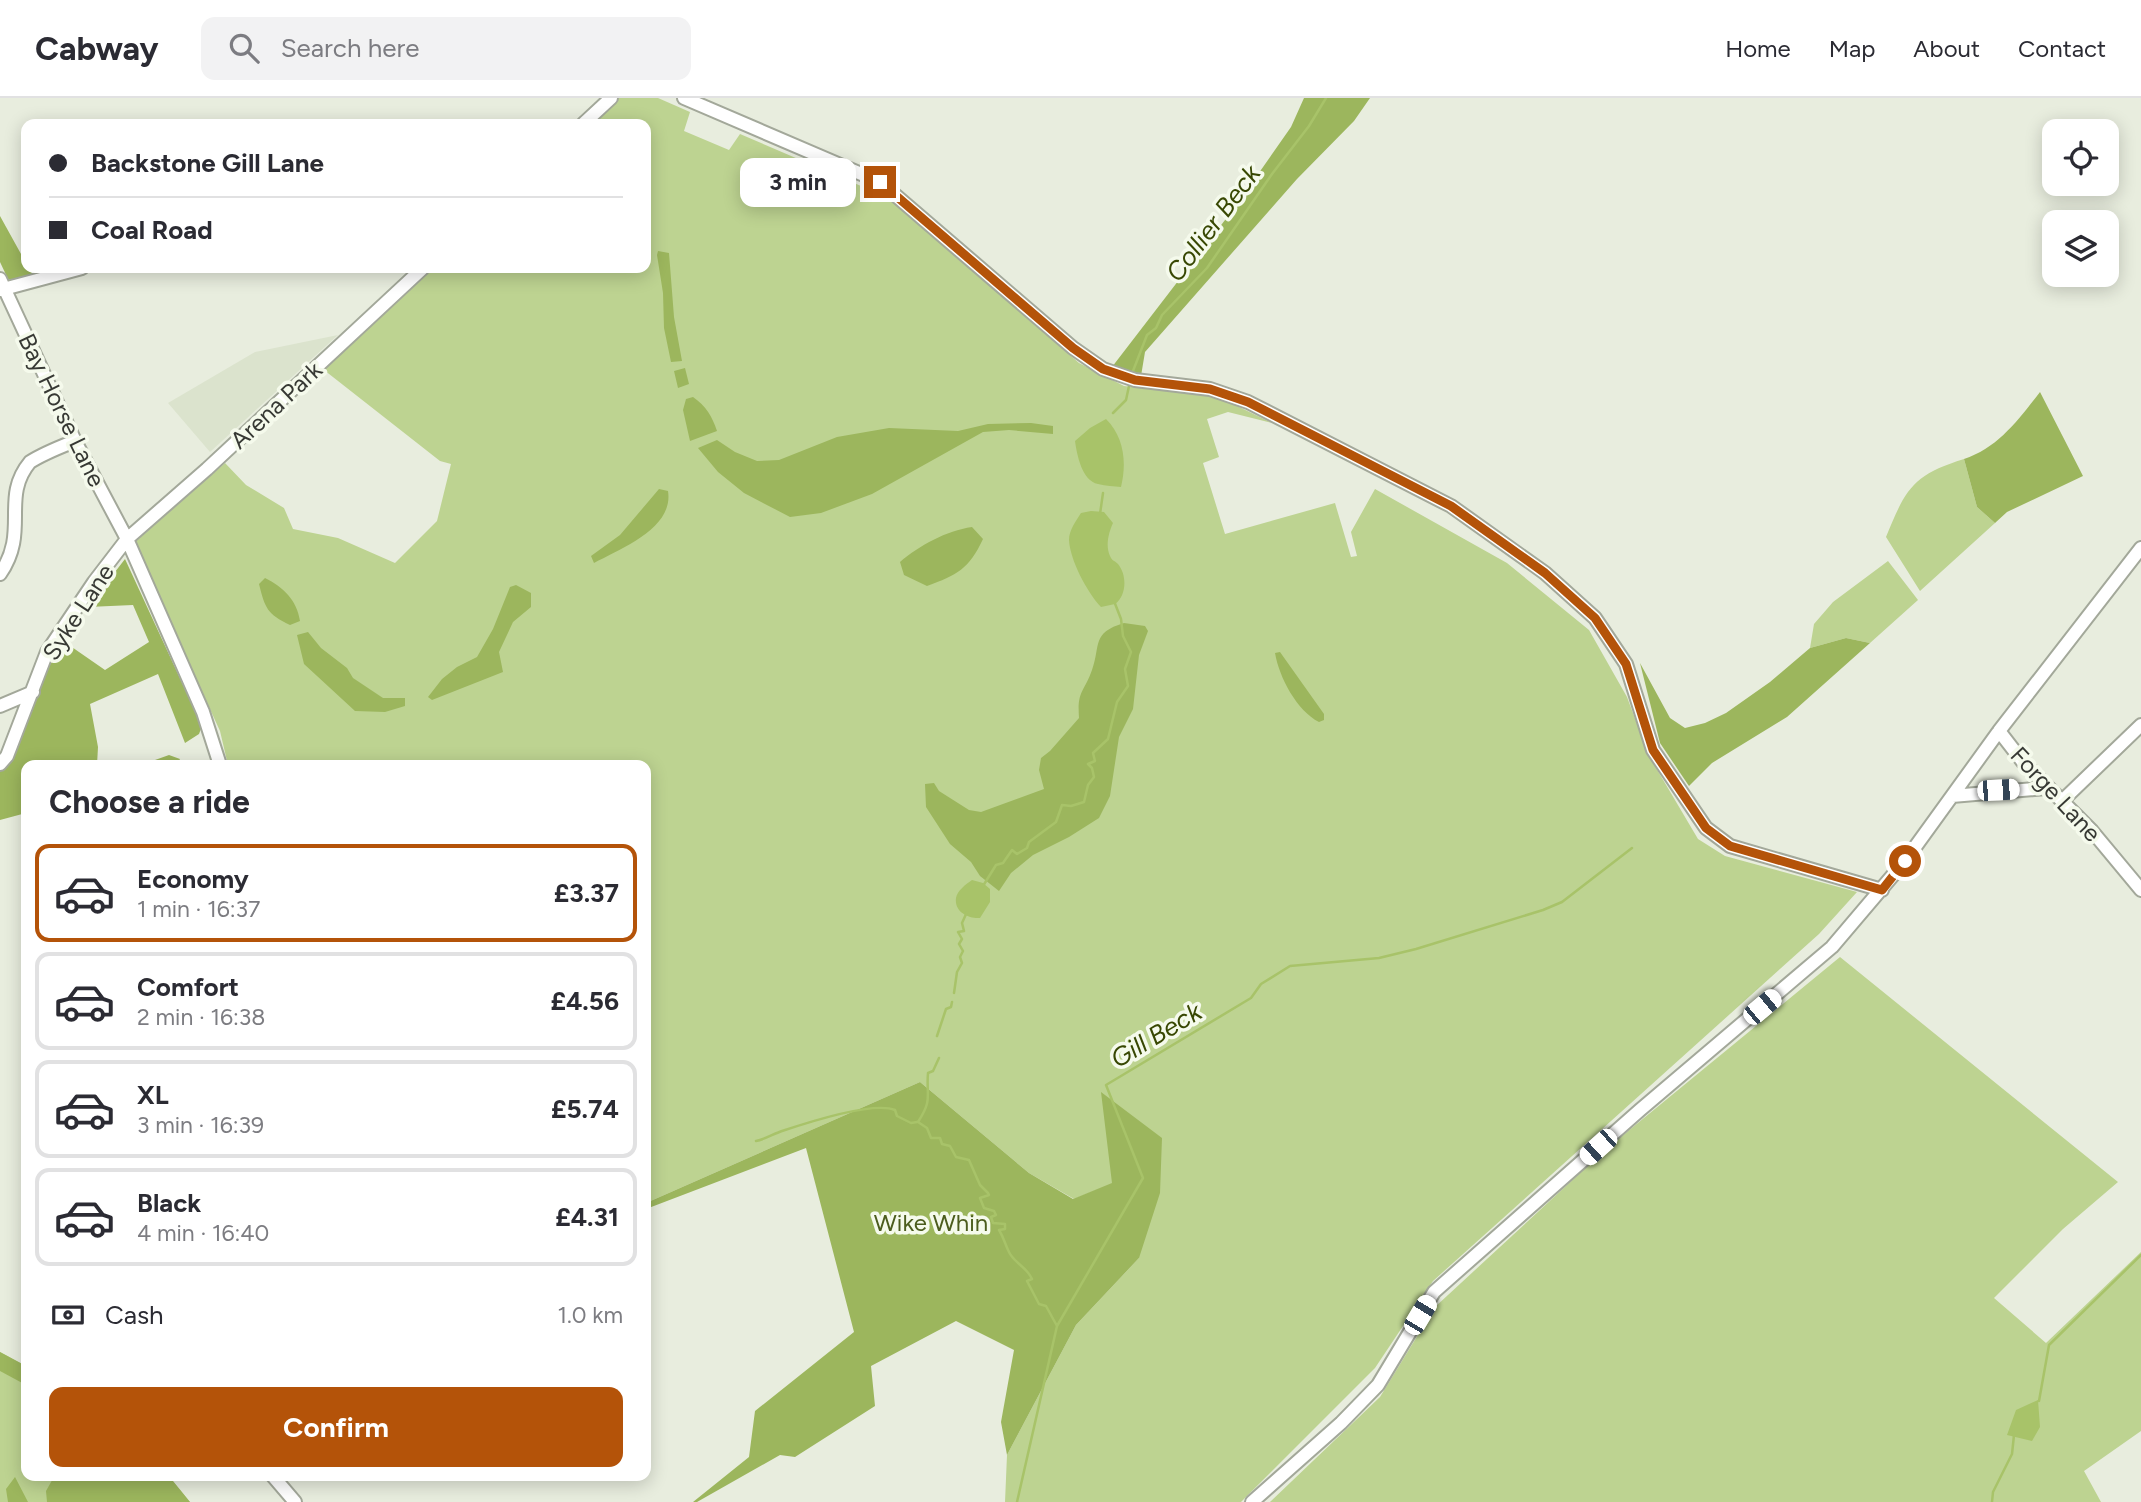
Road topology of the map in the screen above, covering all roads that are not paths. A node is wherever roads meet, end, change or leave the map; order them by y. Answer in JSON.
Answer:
{"nodes":[{"id":1,"x":611,"y":98,"type":"edge"},
{"id":2,"x":684,"y":98,"type":"edge"},
{"id":3,"x":588,"y":119,"type":"edge"},
{"id":4,"x":60,"y":273,"type":"edge"},
{"id":5,"x":418,"y":273,"type":"edge"},
{"id":6,"x":1,"y":286,"type":"edge"},
{"id":7,"x":75,"y":440,"type":"junction"},
{"id":8,"x":127,"y":540,"type":"junction"},
{"id":9,"x":2141,"y":548,"type":"edge"},
{"id":10,"x":0,"y":574,"type":"edge"},
{"id":11,"x":33,"y":692,"type":"junction"},
{"id":12,"x":0,"y":706,"type":"edge"},
{"id":13,"x":2141,"y":725,"type":"edge"},
{"id":14,"x":1999,"y":731,"type":"junction"},
{"id":15,"x":218,"y":760,"type":"edge"},
{"id":16,"x":0,"y":764,"type":"edge"},
{"id":17,"x":2047,"y":788,"type":"junction"},
{"id":18,"x":1952,"y":796,"type":"junction"},
{"id":19,"x":2063,"y":800,"type":"junction"},
{"id":20,"x":1882,"y":890,"type":"junction"},
{"id":21,"x":2141,"y":890,"type":"edge"},
{"id":22,"x":277,"y":1481,"type":"edge"},
{"id":23,"x":295,"y":1502,"type":"edge"},
{"id":24,"x":1252,"y":1502,"type":"edge"}],
"edges":[{"from":1,"to":3,"type":"street"},
{"from":2,"to":20,"type":"street"},
{"from":4,"to":6,"type":"street"},
{"from":5,"to":8,"type":"street","name":"Arena Park"},
{"from":6,"to":7,"type":"street","name":"Bay Horse Lane"},
{"from":7,"to":8,"type":"street","name":"Bay Horse Lane"},
{"from":7,"to":10,"type":"street"},
{"from":8,"to":11,"type":"street","name":"Syke Lane"},
{"from":8,"to":15,"type":"street","name":"Bay Horse Lane"},
{"from":9,"to":14,"type":"street"},
{"from":11,"to":12,"type":"street"},
{"from":11,"to":16,"type":"street","name":"Syke Lane"},
{"from":13,"to":19,"type":"street"},
{"from":14,"to":17,"type":"street","name":"Forge Lane"},
{"from":14,"to":18,"type":"street"},
{"from":17,"to":18,"type":"street"},
{"from":17,"to":19,"type":"street","name":"Forge Lane"},
{"from":18,"to":20,"type":"street"},
{"from":19,"to":21,"type":"street","name":"Forge Lane"},
{"from":20,"to":24,"type":"street"},
{"from":22,"to":23,"type":"street"}]}
